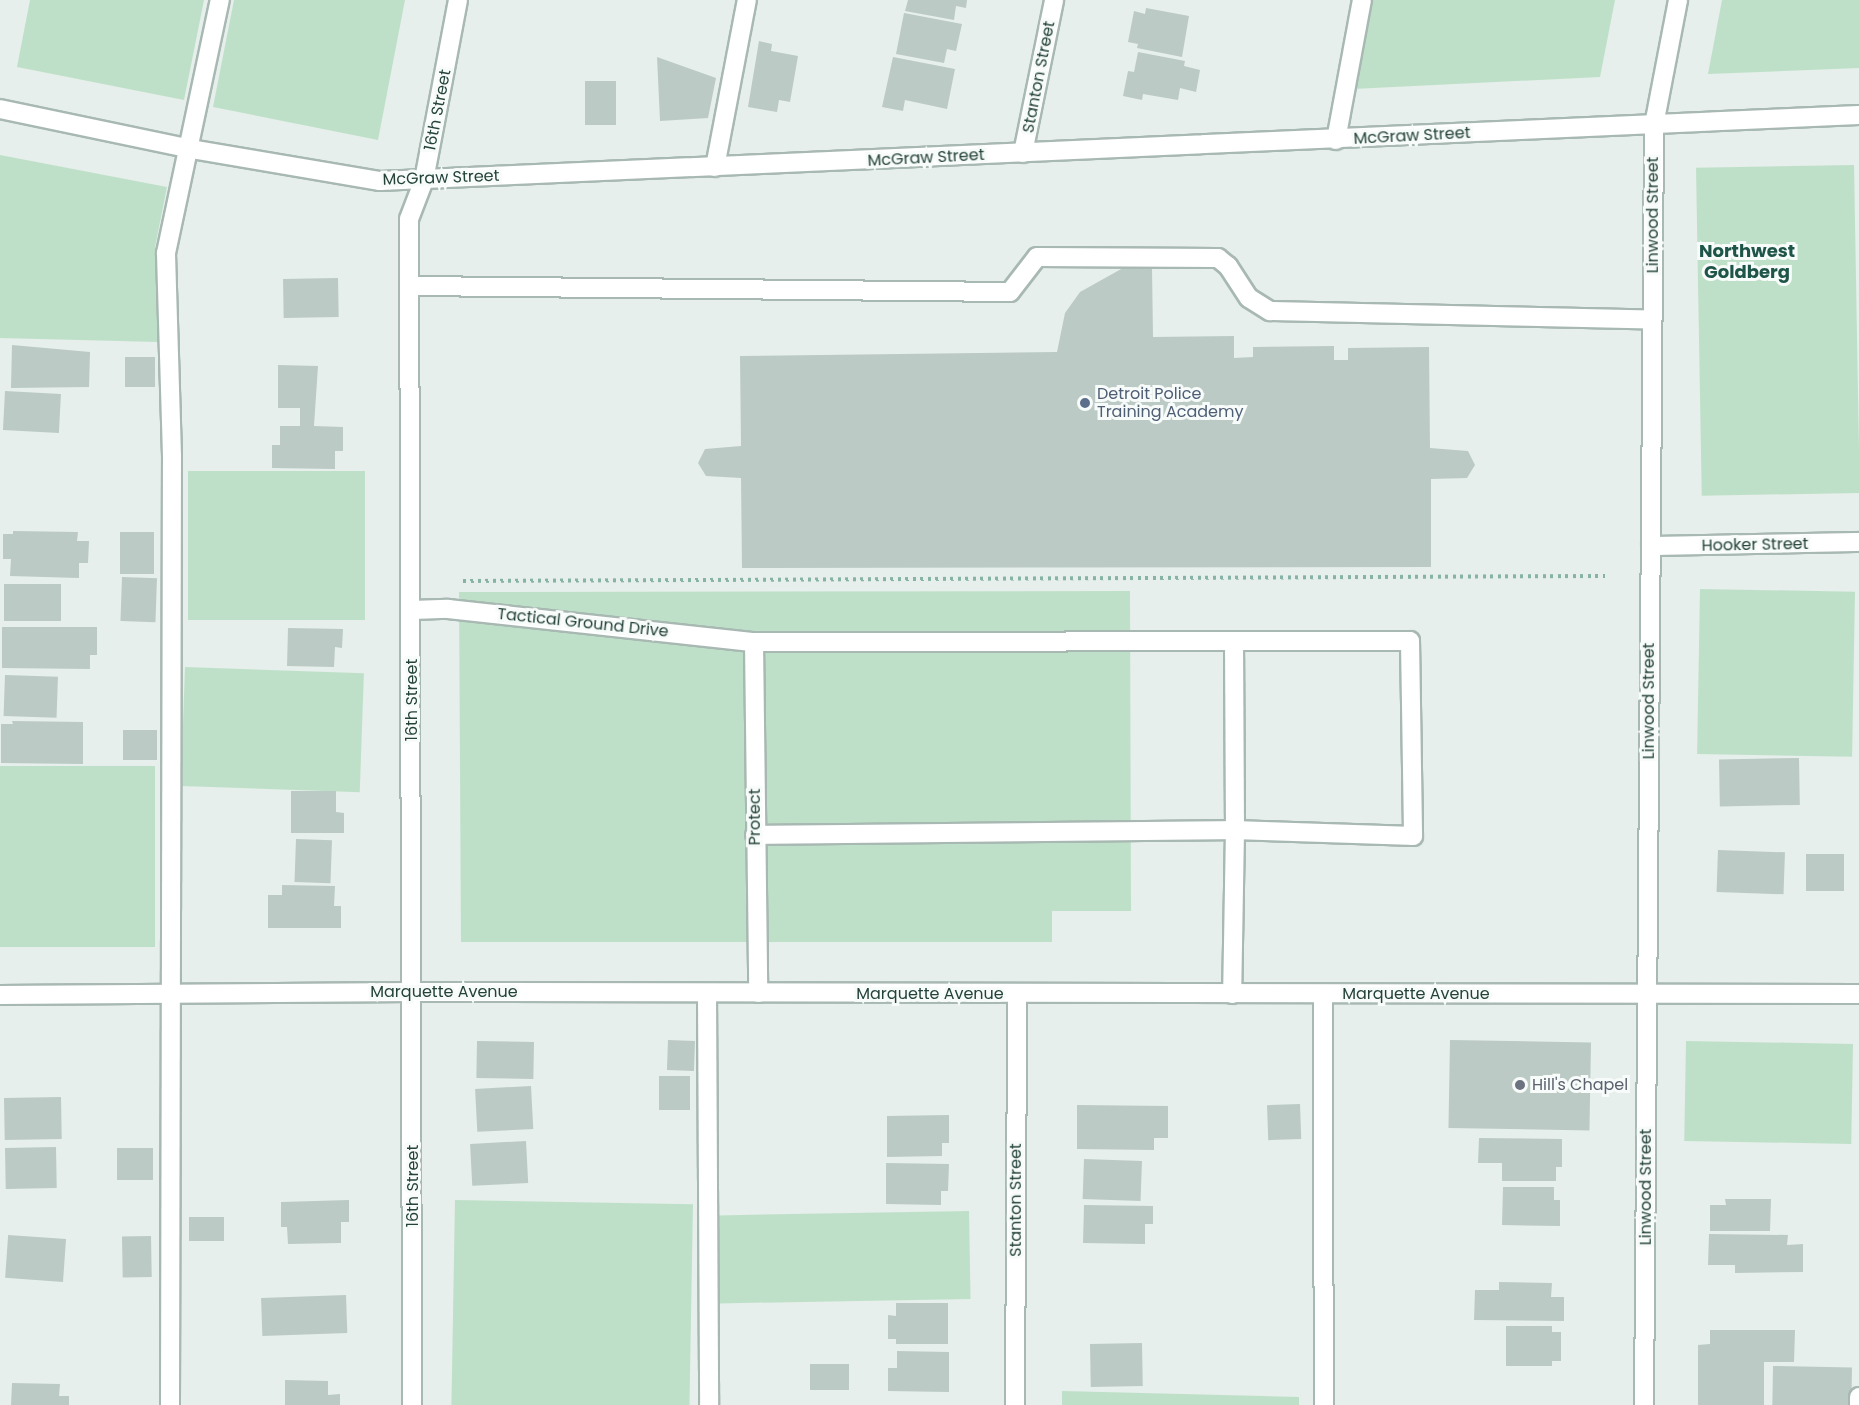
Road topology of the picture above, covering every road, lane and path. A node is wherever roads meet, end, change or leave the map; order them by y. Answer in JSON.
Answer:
{"nodes":[{"id":1,"x":220,"y":0,"type":"edge"},
{"id":2,"x":458,"y":0,"type":"edge"},
{"id":3,"x":747,"y":0,"type":"edge"},
{"id":4,"x":1054,"y":0,"type":"edge"},
{"id":5,"x":1362,"y":0,"type":"edge"},
{"id":6,"x":1678,"y":0,"type":"edge"},
{"id":7,"x":0,"y":109,"type":"edge"},
{"id":8,"x":1859,"y":115,"type":"edge"},
{"id":9,"x":1654,"y":125,"type":"junction"},
{"id":10,"x":1336,"y":140,"type":"junction"},
{"id":11,"x":190,"y":149,"type":"junction"},
{"id":12,"x":1023,"y":153,"type":"junction"},
{"id":13,"x":715,"y":167,"type":"junction"},
{"id":14,"x":424,"y":180,"type":"junction"},
{"id":15,"x":410,"y":286,"type":"junction"},
{"id":16,"x":1652,"y":320,"type":"junction"},
{"id":17,"x":1859,"y":542,"type":"edge"},
{"id":18,"x":1651,"y":546,"type":"junction"},
{"id":19,"x":1605,"y":576,"type":"dead end"},
{"id":20,"x":460,"y":581,"type":"dead end"},
{"id":21,"x":412,"y":610,"type":"junction"},
{"id":22,"x":754,"y":642,"type":"junction"},
{"id":23,"x":1234,"y":642,"type":"junction"},
{"id":24,"x":1235,"y":830,"type":"junction"},
{"id":25,"x":755,"y":835,"type":"junction"},
{"id":26,"x":413,"y":992,"type":"junction"},
{"id":27,"x":707,"y":993,"type":"junction"},
{"id":28,"x":758,"y":993,"type":"junction"},
{"id":29,"x":1323,"y":993,"type":"junction"},
{"id":30,"x":1017,"y":994,"type":"junction"},
{"id":31,"x":1232,"y":994,"type":"junction"},
{"id":32,"x":1647,"y":994,"type":"junction"},
{"id":33,"x":1859,"y":994,"type":"edge"},
{"id":34,"x":0,"y":995,"type":"edge"},
{"id":35,"x":170,"y":995,"type":"junction"},
{"id":36,"x":1859,"y":1397,"type":"edge"},
{"id":37,"x":170,"y":1405,"type":"edge"},
{"id":38,"x":412,"y":1405,"type":"edge"},
{"id":39,"x":708,"y":1405,"type":"edge"},
{"id":40,"x":1015,"y":1405,"type":"edge"},
{"id":41,"x":1324,"y":1405,"type":"edge"},
{"id":42,"x":1644,"y":1405,"type":"edge"},
{"id":43,"x":1859,"y":1405,"type":"edge"}],
"edges":[{"from":1,"to":11,"type":"street"},
{"from":2,"to":14,"type":"street","name":"16th Street"},
{"from":3,"to":13,"type":"street"},
{"from":4,"to":12,"type":"street","name":"Stanton Street"},
{"from":5,"to":10,"type":"street"},
{"from":6,"to":9,"type":"street","name":"Linwood Street"},
{"from":7,"to":11,"type":"street","name":"McGraw Street"},
{"from":8,"to":9,"type":"street","name":"McGraw Street"},
{"from":9,"to":10,"type":"street","name":"McGraw Street"},
{"from":9,"to":16,"type":"street","name":"Linwood Street"},
{"from":10,"to":12,"type":"street","name":"McGraw Street"},
{"from":11,"to":14,"type":"street","name":"McGraw Street"},
{"from":11,"to":35,"type":"street"},
{"from":12,"to":13,"type":"street","name":"McGraw Street"},
{"from":13,"to":14,"type":"street","name":"McGraw Street"},
{"from":14,"to":15,"type":"street","name":"16th Street"},
{"from":15,"to":16,"type":"street"},
{"from":15,"to":21,"type":"street","name":"16th Street"},
{"from":16,"to":18,"type":"street","name":"Linwood Street"},
{"from":17,"to":18,"type":"street","name":"Hooker Street"},
{"from":18,"to":32,"type":"street","name":"Linwood Street"},
{"from":19,"to":20,"type":"path"},
{"from":21,"to":22,"type":"street","name":"Tactical Ground Drive"},
{"from":21,"to":26,"type":"street","name":"16th Street"},
{"from":22,"to":23,"type":"street","name":"Tactical Ground Drive"},
{"from":22,"to":25,"type":"street","name":"Protect"},
{"from":23,"to":24,"type":"street"},
{"from":23,"to":24,"type":"street","name":"Tactical Ground Drive"},
{"from":24,"to":25,"type":"street"},
{"from":24,"to":31,"type":"street"},
{"from":25,"to":28,"type":"street","name":"Protect"},
{"from":26,"to":27,"type":"street","name":"Marquette Avenue"},
{"from":26,"to":35,"type":"street","name":"Marquette Avenue"},
{"from":26,"to":38,"type":"street","name":"16th Street"},
{"from":27,"to":28,"type":"street","name":"Marquette Avenue"},
{"from":27,"to":39,"type":"street"},
{"from":28,"to":30,"type":"street","name":"Marquette Avenue"},
{"from":29,"to":31,"type":"street","name":"Marquette Avenue"},
{"from":29,"to":32,"type":"street","name":"Marquette Avenue"},
{"from":29,"to":41,"type":"street"},
{"from":30,"to":31,"type":"street","name":"Marquette Avenue"},
{"from":30,"to":40,"type":"street","name":"Stanton Street"},
{"from":32,"to":33,"type":"street","name":"Marquette Avenue"},
{"from":32,"to":42,"type":"street","name":"Linwood Street"},
{"from":34,"to":35,"type":"street","name":"Marquette Avenue"},
{"from":35,"to":37,"type":"street"},
{"from":36,"to":43,"type":"street"}]}
